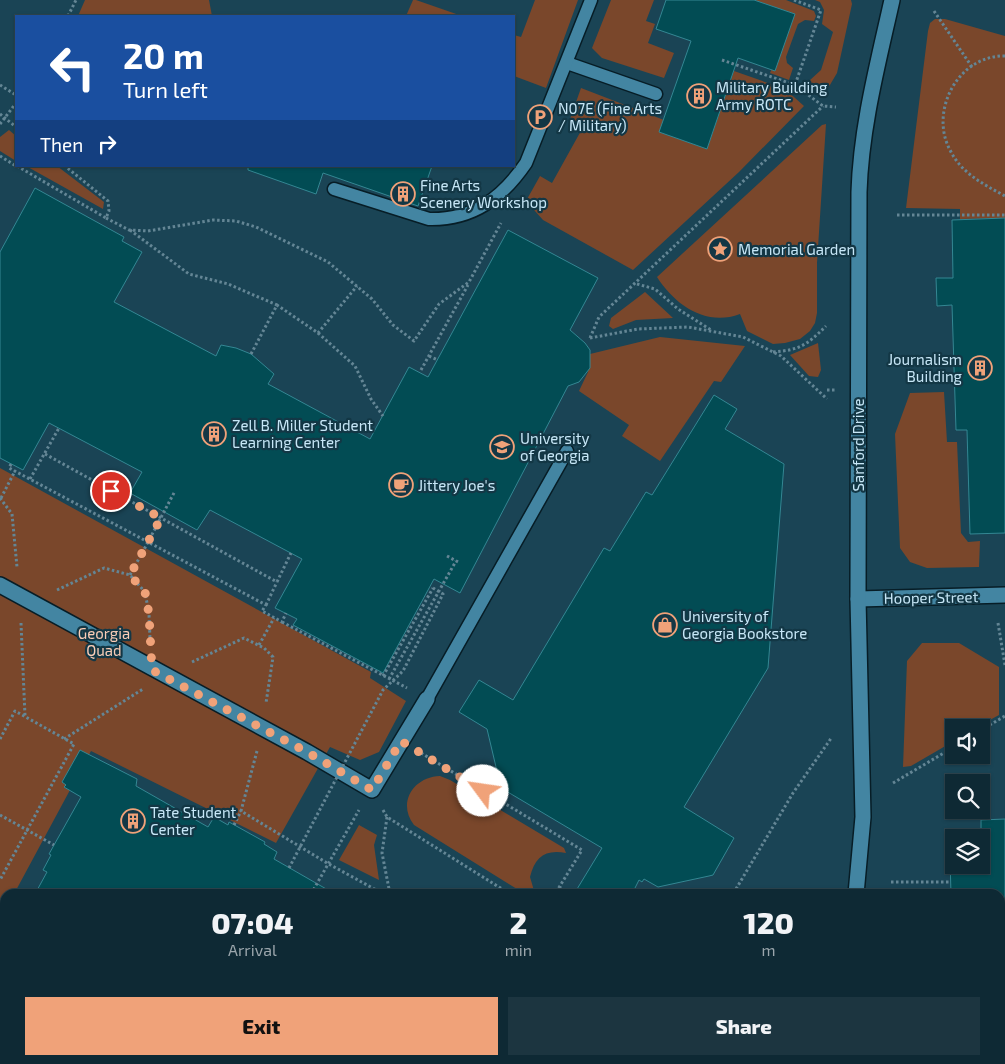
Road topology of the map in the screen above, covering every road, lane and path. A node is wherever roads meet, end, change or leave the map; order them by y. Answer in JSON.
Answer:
{"nodes":[{"id":1,"x":76,"y":0,"type":"edge"},
{"id":2,"x":591,"y":0,"type":"edge"},
{"id":3,"x":794,"y":0,"type":"edge"},
{"id":4,"x":892,"y":0,"type":"edge"},
{"id":5,"x":934,"y":11,"type":"dead end"},
{"id":6,"x":68,"y":15,"type":"edge"},
{"id":7,"x":1005,"y":56,"type":"edge"},
{"id":8,"x":722,"y":60,"type":"dead end"},
{"id":9,"x":567,"y":62,"type":"junction"},
{"id":10,"x":972,"y":67,"type":"junction"},
{"id":11,"x":0,"y":85,"type":"edge"},
{"id":12,"x":795,"y":85,"type":"junction"},
{"id":13,"x":15,"y":94,"type":"edge"},
{"id":14,"x":656,"y":94,"type":"dead end"},
{"id":15,"x":15,"y":104,"type":"edge"},
{"id":16,"x":823,"y":106,"type":"junction"},
{"id":17,"x":836,"y":108,"type":"dead end"},
{"id":18,"x":0,"y":114,"type":"edge"},
{"id":19,"x":5,"y":118,"type":"junction"},
{"id":20,"x":0,"y":124,"type":"edge"},
{"id":21,"x":15,"y":126,"type":"edge"},
{"id":22,"x":0,"y":156,"type":"edge"},
{"id":23,"x":15,"y":165,"type":"edge"},
{"id":24,"x":19,"y":167,"type":"edge"},
{"id":25,"x":66,"y":167,"type":"edge"},
{"id":26,"x":334,"y":189,"type":"dead end"},
{"id":27,"x":1005,"y":196,"type":"edge"},
{"id":28,"x":897,"y":215,"type":"dead end"},
{"id":29,"x":1005,"y":215,"type":"edge"},
{"id":30,"x":106,"y":218,"type":"junction"},
{"id":31,"x":502,"y":222,"type":"dead end"},
{"id":32,"x":129,"y":230,"type":"junction"},
{"id":33,"x":469,"y":282,"type":"junction"},
{"id":34,"x":636,"y":284,"type":"junction"},
{"id":35,"x":357,"y":286,"type":"junction"},
{"id":36,"x":277,"y":305,"type":"junction"},
{"id":37,"x":826,"y":326,"type":"dead end"},
{"id":38,"x":713,"y":331,"type":"junction"},
{"id":39,"x":318,"y":333,"type":"junction"},
{"id":40,"x":772,"y":352,"type":"junction"},
{"id":41,"x":251,"y":354,"type":"dead end"},
{"id":42,"x":429,"y":356,"type":"junction"},
{"id":43,"x":438,"y":360,"type":"dead end"},
{"id":44,"x":421,"y":370,"type":"dead end"},
{"id":45,"x":827,"y":390,"type":"dead end"},
{"id":46,"x":835,"y":390,"type":"dead end"},
{"id":47,"x":827,"y":399,"type":"dead end"},
{"id":48,"x":382,"y":416,"type":"dead end"},
{"id":49,"x":59,"y":428,"type":"dead end"},
{"id":50,"x":567,"y":451,"type":"dead end"},
{"id":51,"x":44,"y":454,"type":"junction"},
{"id":52,"x":11,"y":464,"type":"dead end"},
{"id":53,"x":15,"y":471,"type":"junction"},
{"id":54,"x":30,"y":479,"type":"junction"},
{"id":55,"x":175,"y":490,"type":"dead end"},
{"id":56,"x":0,"y":498,"type":"edge"},
{"id":57,"x":161,"y":518,"type":"junction"},
{"id":58,"x":148,"y":542,"type":"junction"},
{"id":59,"x":291,"y":553,"type":"dead end"},
{"id":60,"x":447,"y":556,"type":"dead end"},
{"id":61,"x":130,"y":575,"type":"junction"},
{"id":62,"x":277,"y":582,"type":"junction"},
{"id":63,"x":0,"y":585,"type":"edge"},
{"id":64,"x":1005,"y":595,"type":"edge"},
{"id":65,"x":858,"y":599,"type":"junction"},
{"id":66,"x":26,"y":600,"type":"junction"},
{"id":67,"x":266,"y":605,"type":"junction"},
{"id":68,"x":286,"y":613,"type":"dead end"},
{"id":69,"x":274,"y":618,"type":"junction"},
{"id":70,"x":282,"y":622,"type":"junction"},
{"id":71,"x":998,"y":623,"type":"dead end"},
{"id":72,"x":259,"y":645,"type":"junction"},
{"id":73,"x":1005,"y":665,"type":"edge"},
{"id":74,"x":158,"y":673,"type":"junction"},
{"id":75,"x":389,"y":679,"type":"dead end"},
{"id":76,"x":427,"y":699,"type":"joint"},
{"id":77,"x":1005,"y":716,"type":"edge"},
{"id":78,"x":26,"y":717,"type":"junction"},
{"id":79,"x":990,"y":725,"type":"edge"},
{"id":80,"x":262,"y":728,"type":"junction"},
{"id":81,"x":832,"y":736,"type":"dead end"},
{"id":82,"x":0,"y":739,"type":"edge"},
{"id":83,"x":64,"y":739,"type":"junction"},
{"id":84,"x":401,"y":741,"type":"junction"},
{"id":85,"x":945,"y":752,"type":"edge"},
{"id":86,"x":893,"y":783,"type":"dead end"},
{"id":87,"x":372,"y":790,"type":"junction"},
{"id":88,"x":241,"y":811,"type":"junction"},
{"id":89,"x":0,"y":815,"type":"edge"},
{"id":90,"x":387,"y":817,"type":"junction"},
{"id":91,"x":234,"y":825,"type":"dead end"},
{"id":92,"x":27,"y":830,"type":"junction"},
{"id":93,"x":54,"y":845,"type":"dead end"},
{"id":94,"x":327,"y":863,"type":"junction"},
{"id":95,"x":289,"y":868,"type":"dead end"},
{"id":96,"x":0,"y":880,"type":"edge"},
{"id":97,"x":890,"y":882,"type":"dead end"},
{"id":98,"x":951,"y":882,"type":"dead end"},
{"id":99,"x":559,"y":886,"type":"junction"},
{"id":100,"x":500,"y":887,"type":"joint"},
{"id":101,"x":314,"y":889,"type":"edge"},
{"id":102,"x":374,"y":889,"type":"edge"},
{"id":103,"x":389,"y":889,"type":"edge"},
{"id":104,"x":503,"y":889,"type":"edge"},
{"id":105,"x":558,"y":889,"type":"edge"},
{"id":106,"x":564,"y":889,"type":"edge"},
{"id":107,"x":736,"y":889,"type":"edge"},
{"id":108,"x":856,"y":889,"type":"edge"}],
"edges":[{"from":1,"to":6,"type":"path"},
{"from":2,"to":9,"type":"lane"},
{"from":3,"to":12,"type":"path"},
{"from":4,"to":65,"type":"street","name":"Sanford Drive"},
{"from":5,"to":10,"type":"path"},
{"from":7,"to":10,"type":"path"},
{"from":8,"to":12,"type":"path"},
{"from":9,"to":14,"type":"lane"},
{"from":9,"to":26,"type":"lane"},
{"from":10,"to":27,"type":"path"},
{"from":11,"to":13,"type":"path"},
{"from":12,"to":16,"type":"path"},
{"from":15,"to":19,"type":"path"},
{"from":16,"to":17,"type":"path"},
{"from":16,"to":34,"type":"path"},
{"from":18,"to":19,"type":"path"},
{"from":19,"to":20,"type":"path"},
{"from":19,"to":21,"type":"path"},
{"from":22,"to":23,"type":"path"},
{"from":24,"to":30,"type":"path"},
{"from":25,"to":30,"type":"path"},
{"from":28,"to":29,"type":"path"},
{"from":30,"to":32,"type":"path"},
{"from":31,"to":33,"type":"path"},
{"from":32,"to":35,"type":"path"},
{"from":32,"to":36,"type":"path"},
{"from":33,"to":35,"type":"path"},
{"from":33,"to":42,"type":"path"},
{"from":34,"to":38,"type":"path"},
{"from":34,"to":38,"type":"path"},
{"from":35,"to":39,"type":"path"},
{"from":36,"to":39,"type":"path"},
{"from":36,"to":41,"type":"path"},
{"from":37,"to":40,"type":"path"},
{"from":38,"to":40,"type":"path"},
{"from":39,"to":48,"type":"path"},
{"from":40,"to":47,"type":"path"},
{"from":42,"to":43,"type":"path"},
{"from":42,"to":44,"type":"path"},
{"from":45,"to":46,"type":"path"},
{"from":49,"to":51,"type":"path"},
{"from":50,"to":76,"type":"lane"},
{"from":51,"to":54,"type":"path"},
{"from":51,"to":57,"type":"path"},
{"from":52,"to":53,"type":"path"},
{"from":53,"to":54,"type":"path"},
{"from":53,"to":56,"type":"path"},
{"from":54,"to":58,"type":"path"},
{"from":55,"to":57,"type":"path"},
{"from":56,"to":66,"type":"path"},
{"from":57,"to":58,"type":"path"},
{"from":57,"to":62,"type":"path"},
{"from":58,"to":61,"type":"path"},
{"from":58,"to":67,"type":"path"},
{"from":59,"to":62,"type":"path"},
{"from":60,"to":75,"type":"path","bridge":true},
{"from":61,"to":66,"type":"path"},
{"from":61,"to":74,"type":"path"},
{"from":62,"to":67,"type":"path"},
{"from":63,"to":66,"type":"street"},
{"from":64,"to":65,"type":"street","name":"Hooper Street"},
{"from":65,"to":108,"type":"street","name":"Sanford Drive"},
{"from":66,"to":74,"type":"street"},
{"from":66,"to":78,"type":"path"},
{"from":67,"to":69,"type":"path"},
{"from":68,"to":70,"type":"path"},
{"from":69,"to":70,"type":"path"},
{"from":69,"to":72,"type":"path"},
{"from":70,"to":95,"type":"path","bridge":true},
{"from":71,"to":73,"type":"path"},
{"from":72,"to":74,"type":"path"},
{"from":72,"to":80,"type":"path"},
{"from":74,"to":80,"type":"street"},
{"from":74,"to":83,"type":"path"},
{"from":76,"to":84,"type":"street"},
{"from":77,"to":79,"type":"path"},
{"from":78,"to":82,"type":"path"},
{"from":78,"to":83,"type":"path"},
{"from":80,"to":87,"type":"street"},
{"from":80,"to":88,"type":"path"},
{"from":81,"to":107,"type":"path"},
{"from":83,"to":92,"type":"path"},
{"from":84,"to":87,"type":"street"},
{"from":84,"to":99,"type":"path"},
{"from":85,"to":86,"type":"path"},
{"from":87,"to":90,"type":"path"},
{"from":87,"to":94,"type":"path"},
{"from":88,"to":91,"type":"path"},
{"from":88,"to":94,"type":"path"},
{"from":89,"to":92,"type":"path"},
{"from":90,"to":100,"type":"path"},
{"from":90,"to":103,"type":"path"},
{"from":92,"to":93,"type":"path"},
{"from":92,"to":96,"type":"path"},
{"from":94,"to":101,"type":"path"},
{"from":94,"to":102,"type":"path"},
{"from":97,"to":98,"type":"path"},
{"from":99,"to":105,"type":"path"},
{"from":99,"to":106,"type":"path"},
{"from":100,"to":104,"type":"path"}]}
